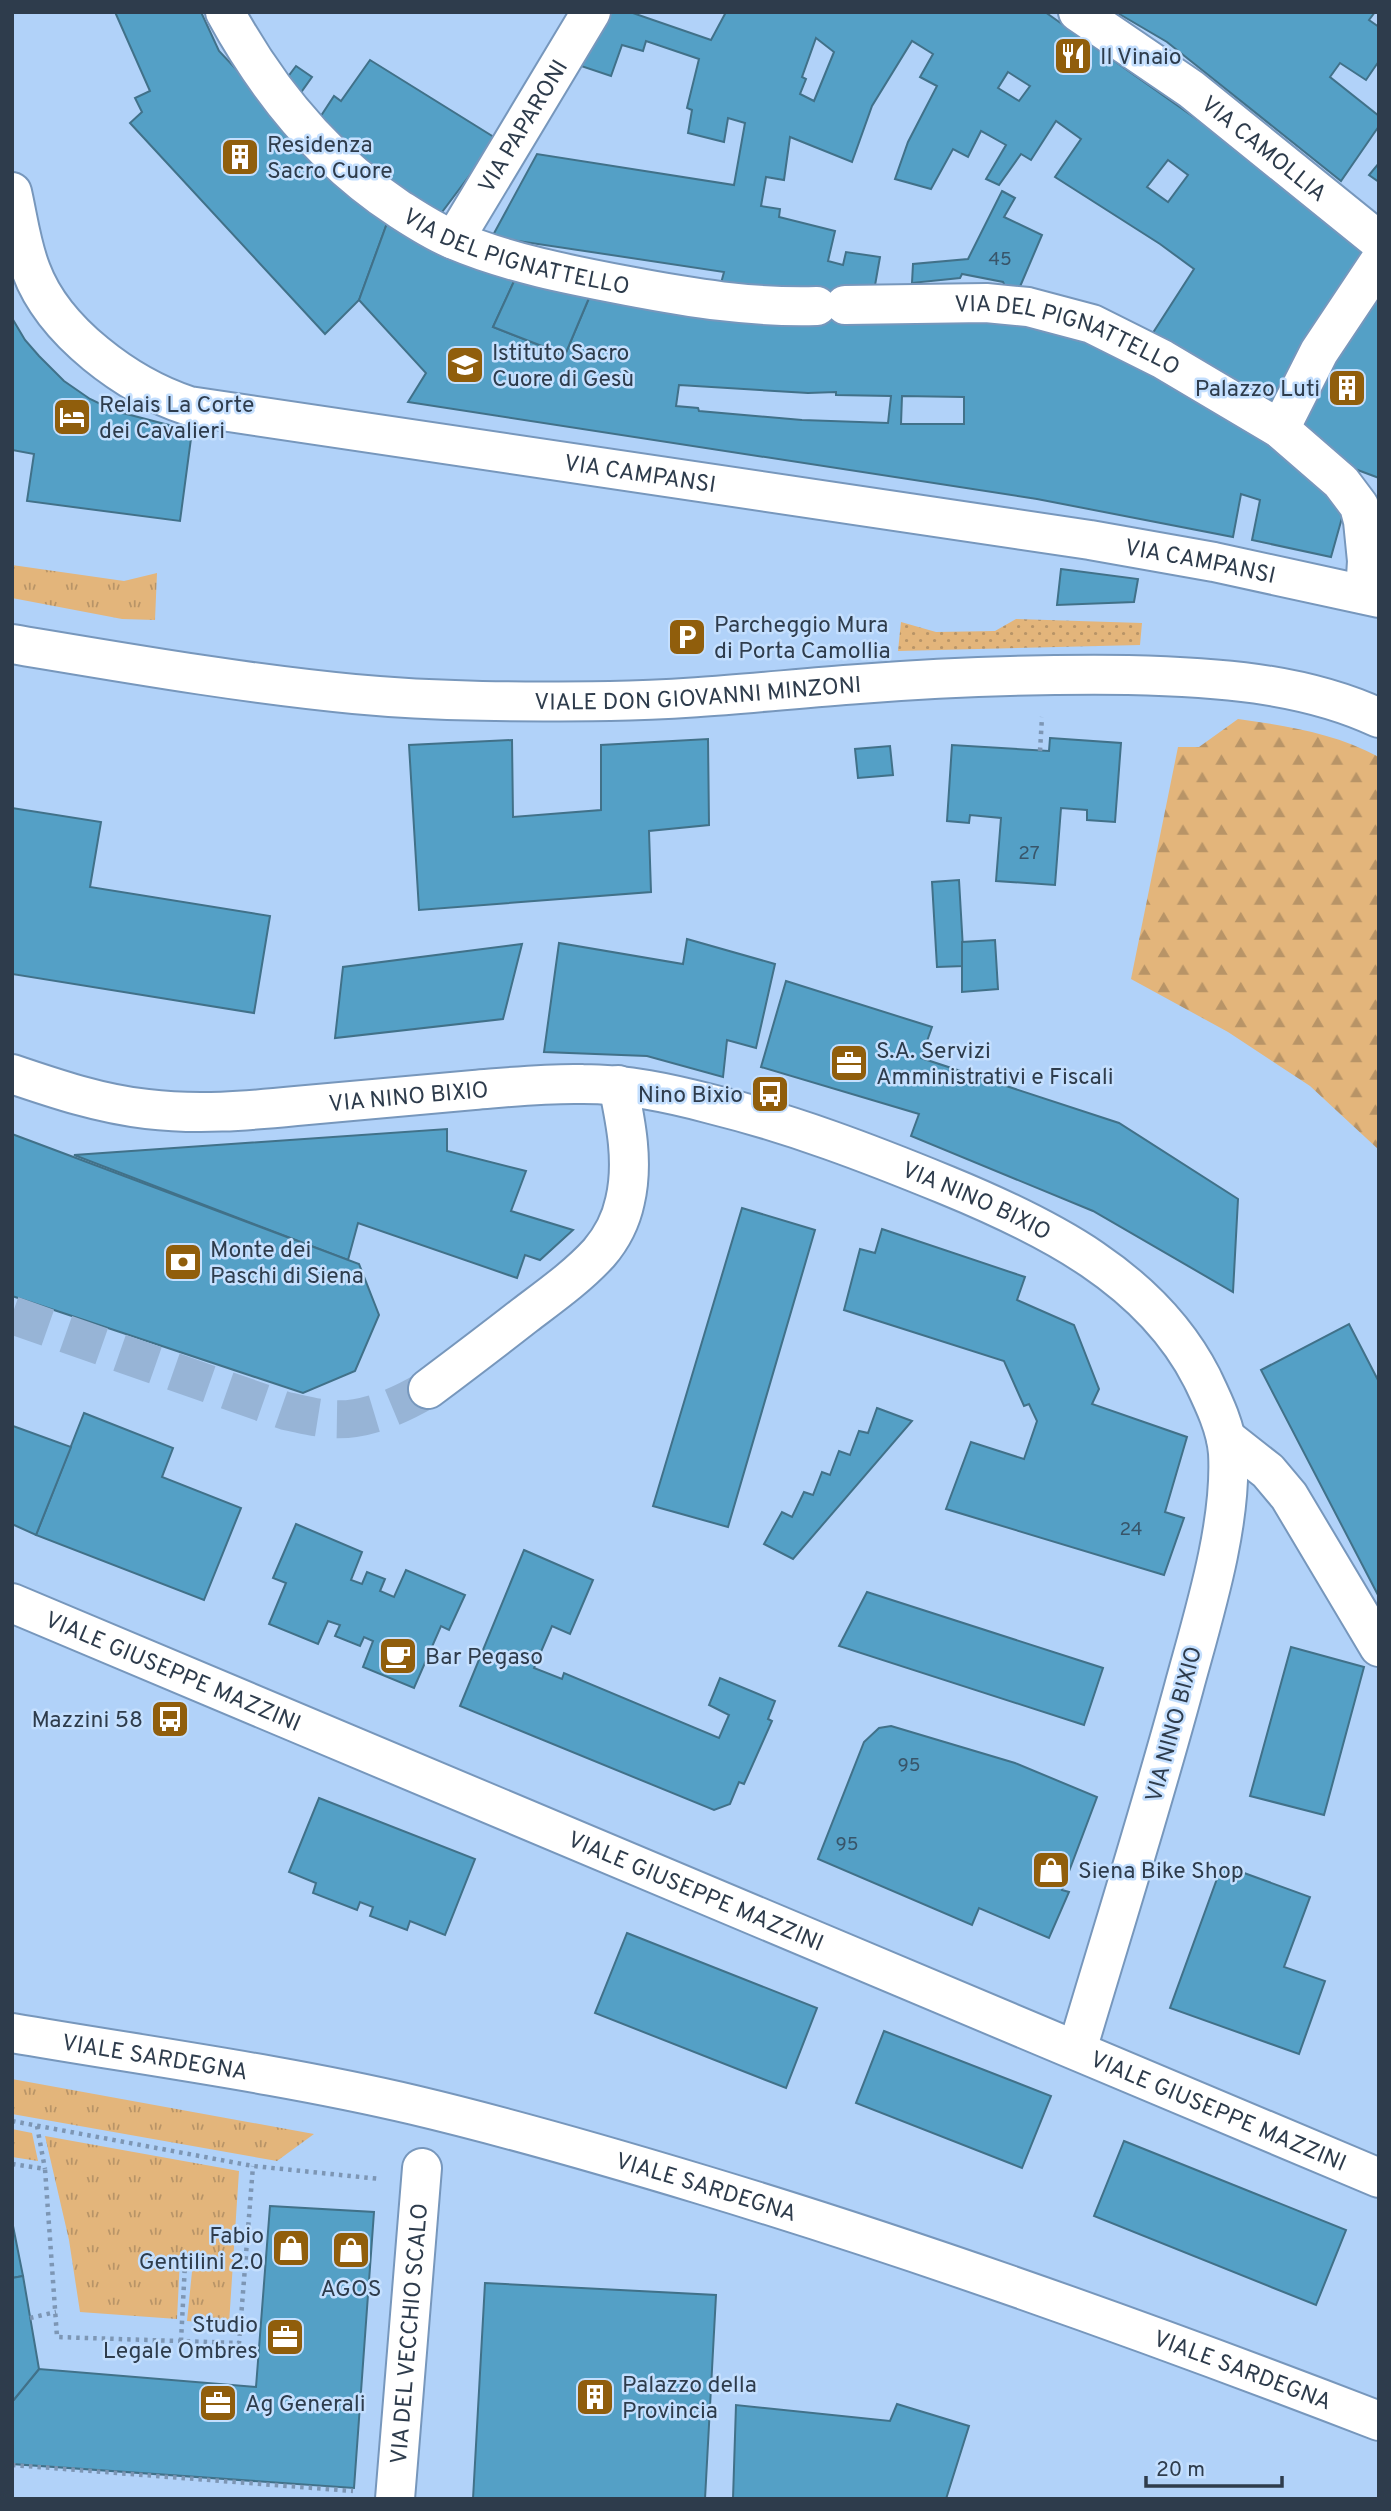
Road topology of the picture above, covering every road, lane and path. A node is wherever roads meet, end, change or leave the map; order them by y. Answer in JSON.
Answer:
{"nodes":[{"id":1,"x":225,"y":12,"type":"edge"},
{"id":2,"x":591,"y":12,"type":"edge"},
{"id":3,"x":1078,"y":12,"type":"edge"},
{"id":4,"x":12,"y":192,"type":"edge"},
{"id":5,"x":454,"y":240,"type":"junction"},
{"id":6,"x":1379,"y":241,"type":"edge"},
{"id":7,"x":1379,"y":262,"type":"edge"},
{"id":8,"x":1280,"y":429,"type":"junction"},
{"id":9,"x":1372,"y":596,"type":"edge"},
{"id":10,"x":12,"y":644,"type":"edge"},
{"id":11,"x":1043,"y":711,"type":"dead end"},
{"id":12,"x":1379,"y":718,"type":"edge"},
{"id":13,"x":1040,"y":751,"type":"dead end"},
{"id":14,"x":12,"y":1074,"type":"edge"},
{"id":15,"x":618,"y":1085,"type":"junction"},
{"id":16,"x":428,"y":1390,"type":"tunnel mouth"},
{"id":17,"x":1226,"y":1438,"type":"junction"},
{"id":18,"x":12,"y":1603,"type":"edge"},
{"id":19,"x":1379,"y":1647,"type":"edge"},
{"id":20,"x":12,"y":2033,"type":"edge"},
{"id":21,"x":1077,"y":2050,"type":"junction"},
{"id":22,"x":12,"y":2121,"type":"edge"},
{"id":23,"x":37,"y":2126,"type":"junction"},
{"id":24,"x":12,"y":2164,"type":"edge"},
{"id":25,"x":253,"y":2165,"type":"junction"},
{"id":26,"x":422,"y":2168,"type":"dead end"},
{"id":27,"x":45,"y":2169,"type":"junction"},
{"id":28,"x":1379,"y":2178,"type":"edge"},
{"id":29,"x":381,"y":2179,"type":"dead end"},
{"id":30,"x":185,"y":2264,"type":"dead end"},
{"id":31,"x":56,"y":2312,"type":"junction"},
{"id":32,"x":30,"y":2318,"type":"dead end"},
{"id":33,"x":181,"y":2341,"type":"junction"},
{"id":34,"x":1379,"y":2421,"type":"edge"},
{"id":35,"x":12,"y":2465,"type":"edge"},
{"id":36,"x":356,"y":2491,"type":"dead end"},
{"id":37,"x":396,"y":2499,"type":"edge"}],
"edges":[{"from":1,"to":5,"type":"street","name":"VIA DEL PIGNATTELLO"},
{"from":2,"to":5,"type":"street","name":"VIA PAPARONI"},
{"from":3,"to":6,"type":"street","name":"VIA CAMOLLIA"},
{"from":4,"to":9,"type":"street","name":"VIA CAMPANSI"},
{"from":5,"to":8,"type":"street","name":"VIA DEL PIGNATTELLO"},
{"from":7,"to":8,"type":"street"},
{"from":8,"to":9,"type":"street","name":"VIA DEL PIGNATTELLO"},
{"from":10,"to":12,"type":"street","name":"VIALE DON GIOVANNI MINZONI"},
{"from":11,"to":13,"type":"path"},
{"from":14,"to":15,"type":"street","name":"VIA NINO BIXIO"},
{"from":15,"to":16,"type":"street"},
{"from":15,"to":17,"type":"street","name":"VIA NINO BIXIO"},
{"from":17,"to":19,"type":"street"},
{"from":17,"to":21,"type":"street","name":"VIA NINO BIXIO"},
{"from":18,"to":21,"type":"street","name":"VIALE GIUSEPPE MAZZINI"},
{"from":20,"to":34,"type":"street","name":"VIALE SARDEGNA"},
{"from":21,"to":28,"type":"street","name":"VIALE GIUSEPPE MAZZINI"},
{"from":22,"to":23,"type":"path"},
{"from":23,"to":25,"type":"path"},
{"from":23,"to":27,"type":"path"},
{"from":24,"to":27,"type":"path"},
{"from":25,"to":29,"type":"path"},
{"from":25,"to":33,"type":"path"},
{"from":26,"to":37,"type":"street","name":"VIA DEL VECCHIO SCALO"},
{"from":27,"to":31,"type":"path"},
{"from":30,"to":33,"type":"path"},
{"from":31,"to":32,"type":"path"},
{"from":31,"to":33,"type":"path"},
{"from":35,"to":36,"type":"path"}]}
